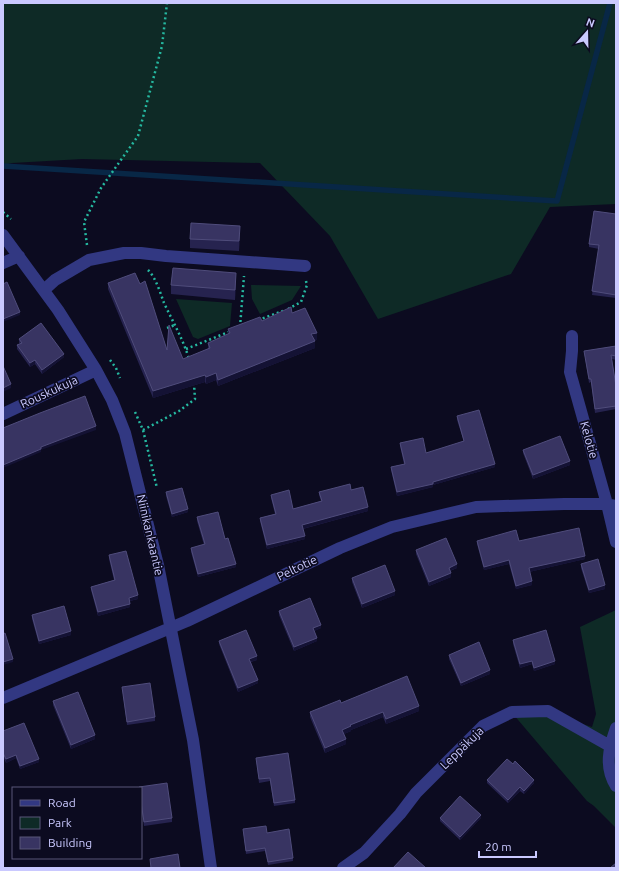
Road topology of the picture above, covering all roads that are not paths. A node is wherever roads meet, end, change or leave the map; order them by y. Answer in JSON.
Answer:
{"nodes":[{"id":1,"x":3,"y":235,"type":"edge"},
{"id":2,"x":19,"y":256,"type":"junction"},
{"id":3,"x":3,"y":263,"type":"edge"},
{"id":4,"x":305,"y":266,"type":"road end"},
{"id":5,"x":44,"y":290,"type":"junction"},
{"id":6,"x":572,"y":336,"type":"dead end"},
{"id":7,"x":96,"y":370,"type":"junction"},
{"id":8,"x":3,"y":414,"type":"edge"},
{"id":9,"x":612,"y":505,"type":"edge"},
{"id":10,"x":616,"y":542,"type":"edge"},
{"id":11,"x":170,"y":628,"type":"junction"},
{"id":12,"x":3,"y":698,"type":"edge"},
{"id":13,"x":616,"y":728,"type":"edge"},
{"id":14,"x":610,"y":746,"type":"junction"},
{"id":15,"x":616,"y":786,"type":"edge"},
{"id":16,"x":211,"y":868,"type":"edge"},
{"id":17,"x":343,"y":868,"type":"edge"}],
"edges":[{"from":1,"to":2,"type":"street","name":"Niinikankaantie"},
{"from":2,"to":3,"type":"street"},
{"from":2,"to":5,"type":"street","name":"Niinikankaantie"},
{"from":4,"to":5,"type":"street"},
{"from":5,"to":7,"type":"street","name":"Niinikankaantie"},
{"from":6,"to":9,"type":"street","name":"Kelotie"},
{"from":7,"to":8,"type":"street","name":"Rouskukuja"},
{"from":7,"to":11,"type":"street","name":"Niinikankaantie"},
{"from":9,"to":10,"type":"street","name":"Kelotie"},
{"from":9,"to":11,"type":"street","name":"Peltotie"},
{"from":11,"to":12,"type":"street","name":"Peltotie"},
{"from":11,"to":16,"type":"street","name":"Niinikankaantie"},
{"from":13,"to":14,"type":"street"},
{"from":14,"to":15,"type":"street"},
{"from":14,"to":17,"type":"street","name":"Leppäkuja"}]}
